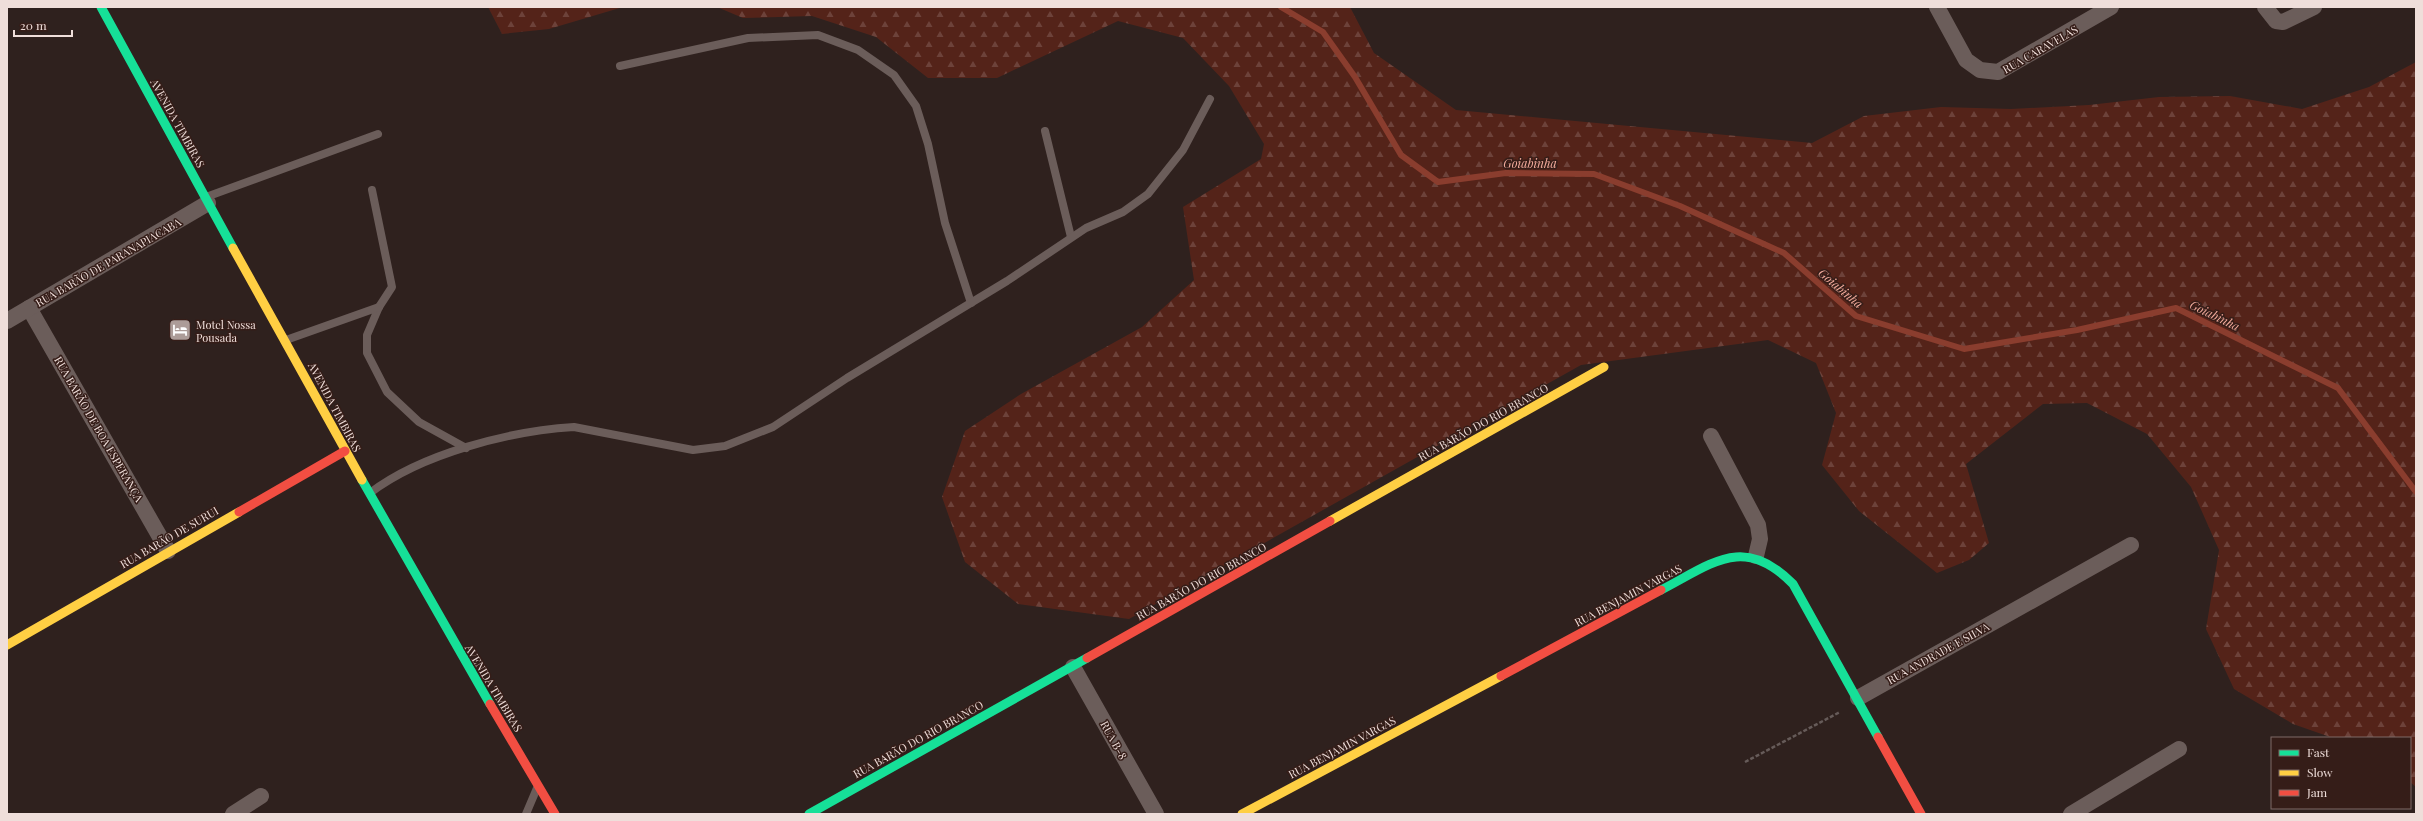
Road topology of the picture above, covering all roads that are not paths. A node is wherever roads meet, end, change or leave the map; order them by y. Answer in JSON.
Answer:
{"nodes":[{"id":1,"x":101,"y":7,"type":"edge"},
{"id":2,"x":1937,"y":7,"type":"edge"},
{"id":3,"x":2111,"y":7,"type":"edge"},
{"id":4,"x":2265,"y":7,"type":"edge"},
{"id":5,"x":2314,"y":7,"type":"edge"},
{"id":6,"x":620,"y":66,"type":"dead end"},
{"id":7,"x":1210,"y":99,"type":"dead end"},
{"id":8,"x":1044,"y":131,"type":"dead end"},
{"id":9,"x":378,"y":134,"type":"dead end"},
{"id":10,"x":372,"y":190,"type":"dead end"},
{"id":11,"x":207,"y":200,"type":"junction"},
{"id":12,"x":1071,"y":237,"type":"junction"},
{"id":13,"x":971,"y":302,"type":"junction"},
{"id":14,"x":379,"y":307,"type":"junction"},
{"id":15,"x":29,"y":308,"type":"junction"},
{"id":16,"x":7,"y":321,"type":"edge"},
{"id":17,"x":286,"y":340,"type":"junction"},
{"id":18,"x":1604,"y":367,"type":"dead end"},
{"id":19,"x":1710,"y":436,"type":"dead end"},
{"id":20,"x":466,"y":448,"type":"junction"},
{"id":21,"x":345,"y":450,"type":"junction"},
{"id":22,"x":369,"y":493,"type":"junction"},
{"id":23,"x":2131,"y":545,"type":"dead end"},
{"id":24,"x":168,"y":551,"type":"junction"},
{"id":25,"x":1756,"y":556,"type":"junction"},
{"id":26,"x":7,"y":645,"type":"edge"},
{"id":27,"x":1073,"y":667,"type":"junction"},
{"id":28,"x":1858,"y":698,"type":"junction"},
{"id":29,"x":2179,"y":749,"type":"dead end"},
{"id":30,"x":539,"y":786,"type":"junction"},
{"id":31,"x":261,"y":796,"type":"dead end"},
{"id":32,"x":233,"y":814,"type":"edge"},
{"id":33,"x":526,"y":814,"type":"edge"},
{"id":34,"x":555,"y":814,"type":"edge"},
{"id":35,"x":809,"y":814,"type":"edge"},
{"id":36,"x":1156,"y":814,"type":"edge"},
{"id":37,"x":1242,"y":814,"type":"edge"},
{"id":38,"x":1921,"y":814,"type":"edge"},
{"id":39,"x":2071,"y":814,"type":"edge"}],
"edges":[{"from":1,"to":11,"type":"street","name":"AVENIDA TIMBIRAS"},
{"from":2,"to":3,"type":"street","name":"RUA CARAVELAS"},
{"from":4,"to":5,"type":"street"},
{"from":6,"to":13,"type":"lane"},
{"from":7,"to":12,"type":"lane"},
{"from":8,"to":12,"type":"lane"},
{"from":9,"to":11,"type":"lane"},
{"from":10,"to":14,"type":"lane"},
{"from":11,"to":15,"type":"street","name":"RUA BARÃO DE PARANAPIACABA"},
{"from":11,"to":17,"type":"street","name":"AVENIDA TIMBIRAS"},
{"from":12,"to":13,"type":"lane"},
{"from":13,"to":20,"type":"lane"},
{"from":14,"to":17,"type":"lane"},
{"from":14,"to":20,"type":"lane"},
{"from":15,"to":16,"type":"street","name":"RUA BARÃO DE PARANAPIACABA"},
{"from":15,"to":24,"type":"street","name":"RUA BARÃO DE BOA ESPERANÇA"},
{"from":17,"to":21,"type":"street","name":"AVENIDA TIMBIRAS"},
{"from":18,"to":27,"type":"street","name":"RUA BARÃO DO RIO BRANCO"},
{"from":19,"to":25,"type":"street"},
{"from":20,"to":22,"type":"lane"},
{"from":21,"to":22,"type":"street","name":"AVENIDA TIMBIRAS"},
{"from":21,"to":24,"type":"street","name":"RUA BARÃO DE SURUI"},
{"from":22,"to":30,"type":"street","name":"AVENIDA TIMBIRAS"},
{"from":23,"to":28,"type":"street","name":"RUA ANDRADE E SILVA"},
{"from":24,"to":26,"type":"street","name":"RUA BARÃO DE SURUI"},
{"from":25,"to":28,"type":"street","name":"RUA BENJAMIN VARGAS"},
{"from":25,"to":37,"type":"street","name":"RUA BENJAMIN VARGAS"},
{"from":27,"to":35,"type":"street","name":"RUA BARÃO DO RIO BRANCO"},
{"from":27,"to":36,"type":"street","name":"RUA B-8"},
{"from":28,"to":38,"type":"street","name":"RUA BENJAMIN VARGAS"},
{"from":29,"to":39,"type":"street"},
{"from":30,"to":33,"type":"lane"},
{"from":30,"to":34,"type":"street","name":"AVENIDA TIMBIRAS"},
{"from":31,"to":32,"type":"street"}]}
